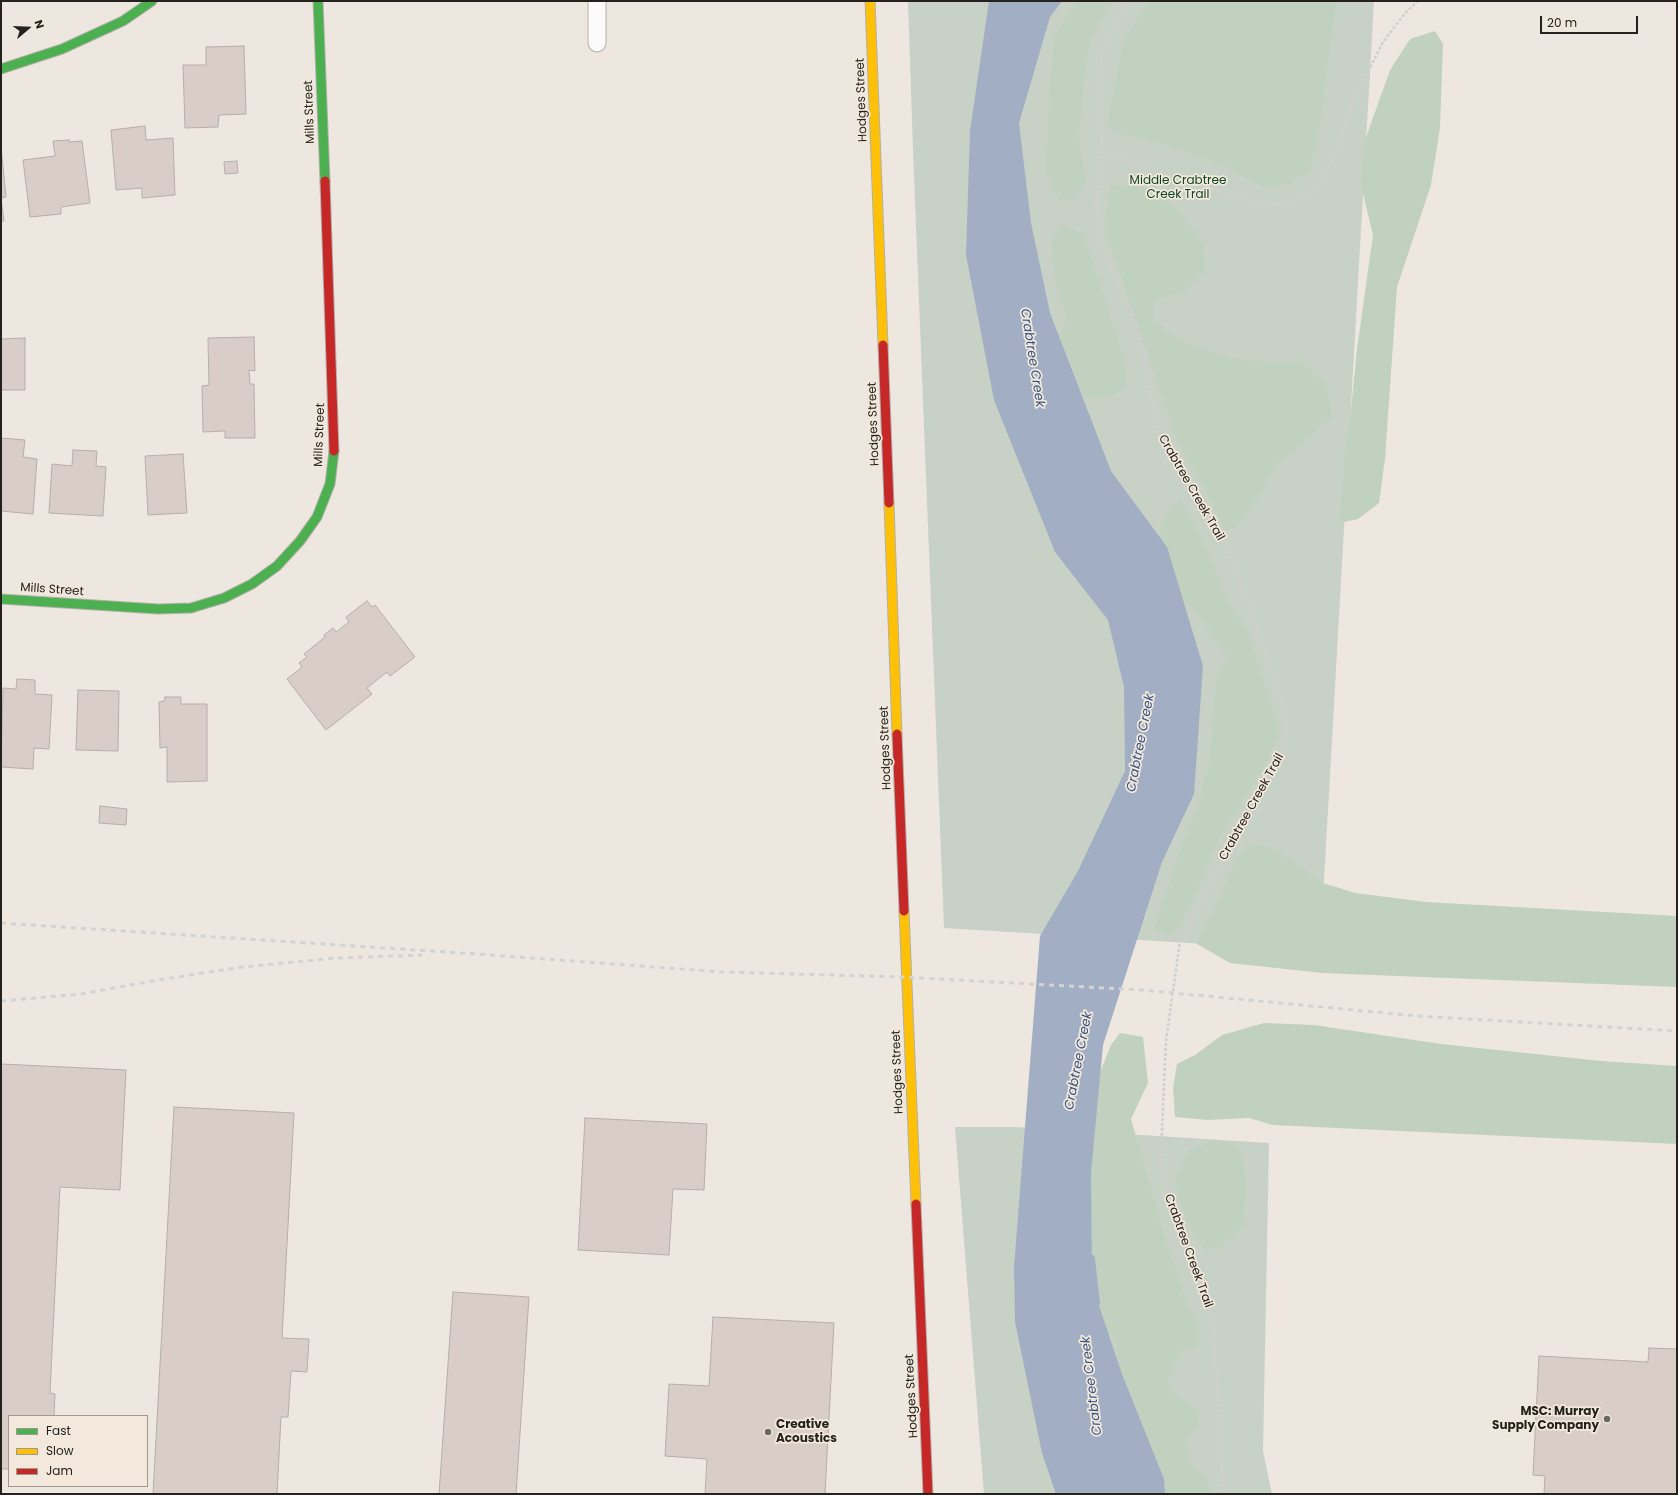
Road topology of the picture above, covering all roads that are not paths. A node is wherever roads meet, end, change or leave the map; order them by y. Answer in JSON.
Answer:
{"nodes":[{"id":1,"x":152,"y":1,"type":"edge"},
{"id":2,"x":318,"y":1,"type":"edge"},
{"id":3,"x":597,"y":1,"type":"edge"},
{"id":4,"x":870,"y":1,"type":"edge"},
{"id":5,"x":597,"y":43,"type":"dead end"},
{"id":6,"x":1,"y":69,"type":"edge"},
{"id":7,"x":1,"y":599,"type":"edge"},
{"id":8,"x":928,"y":1494,"type":"edge"}],
"edges":[{"from":1,"to":6,"type":"street"},
{"from":2,"to":7,"type":"street","name":"Mills Street"},
{"from":3,"to":5,"type":"lane"},
{"from":4,"to":8,"type":"street","name":"Hodges Street"}]}
